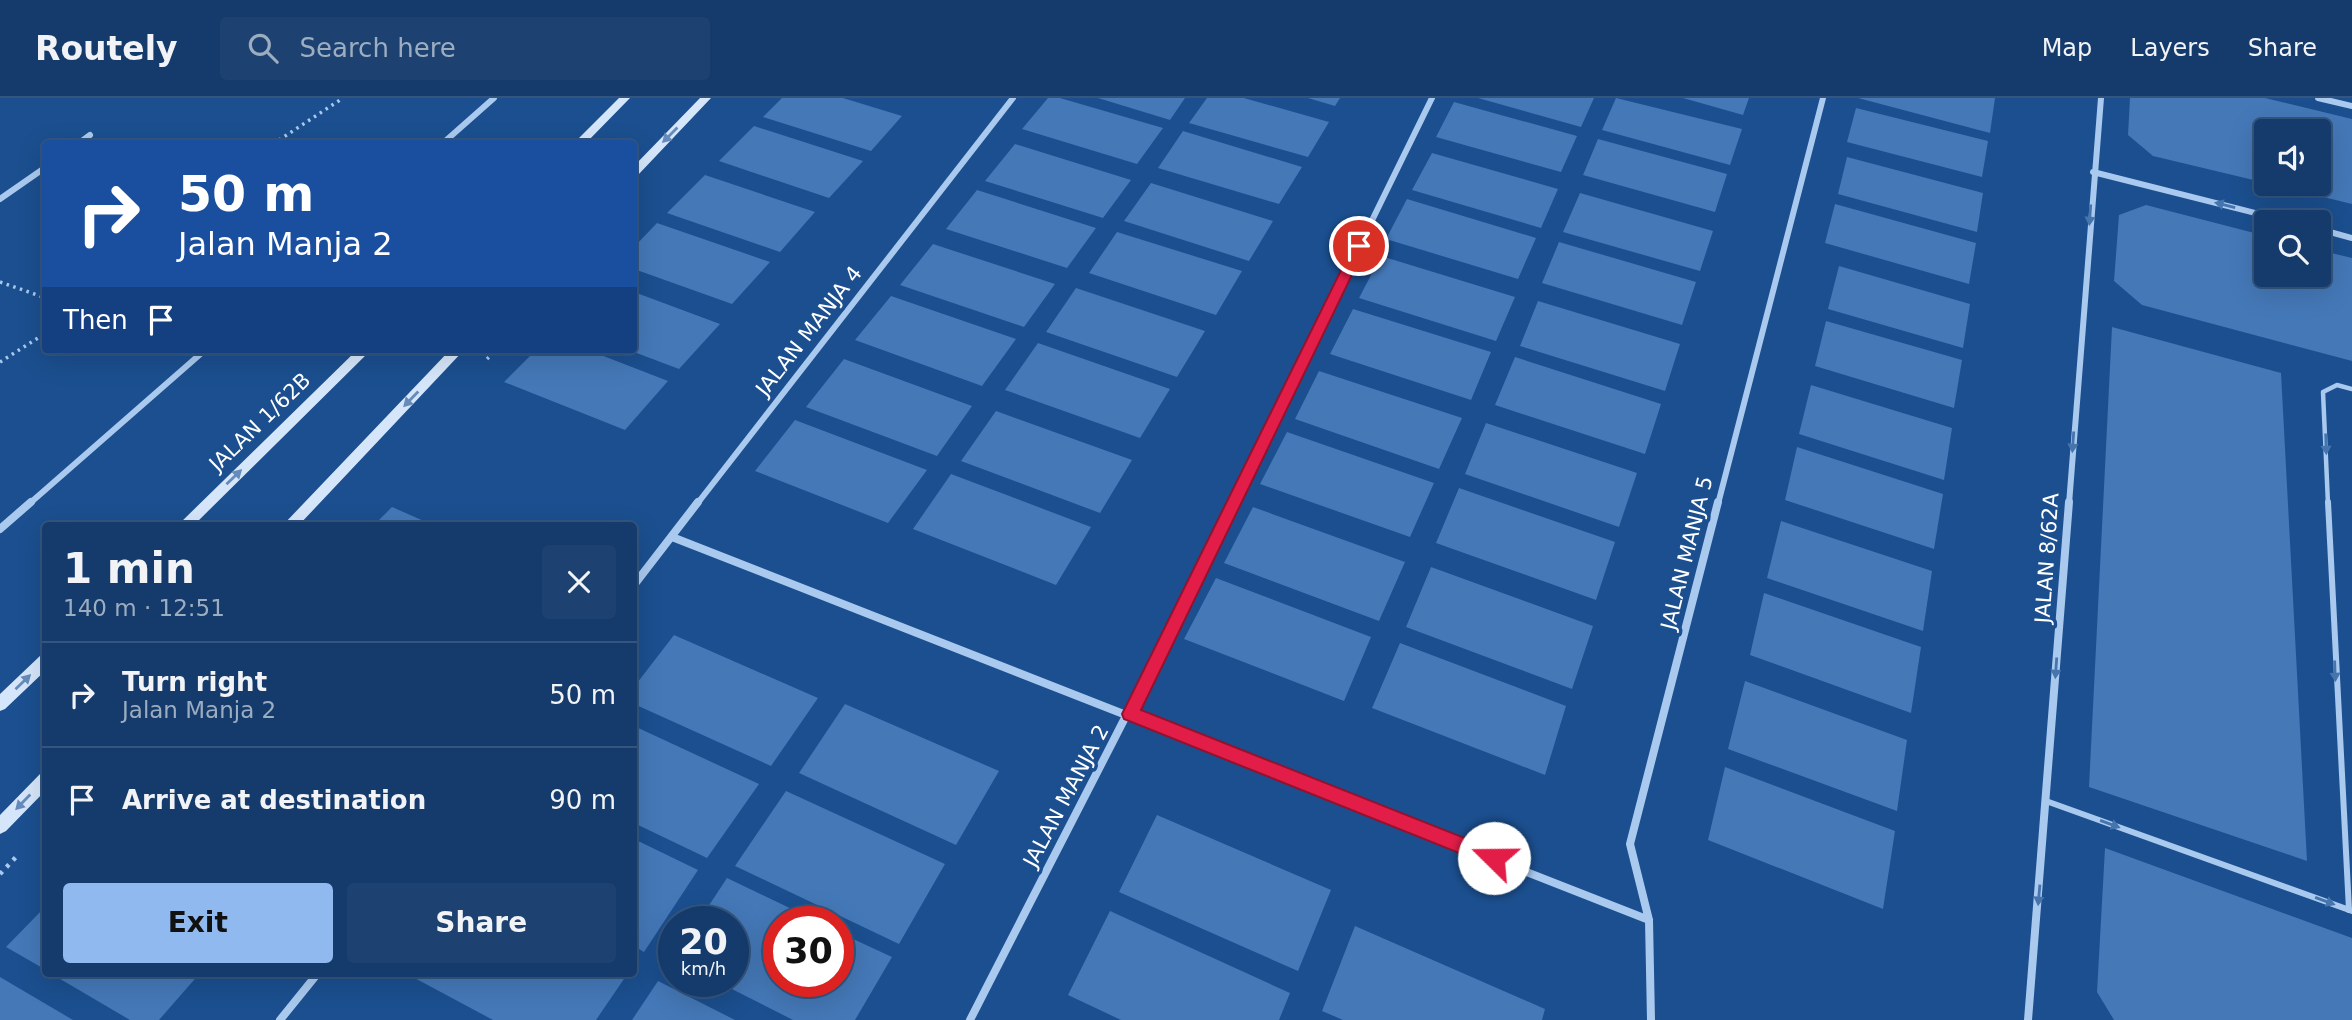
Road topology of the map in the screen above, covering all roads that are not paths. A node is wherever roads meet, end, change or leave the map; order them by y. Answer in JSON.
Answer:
{"nodes":[{"id":1,"x":494,"y":98,"type":"edge"},
{"id":2,"x":625,"y":98,"type":"edge"},
{"id":3,"x":706,"y":98,"type":"edge"},
{"id":4,"x":1013,"y":98,"type":"edge"},
{"id":5,"x":1432,"y":98,"type":"edge"},
{"id":6,"x":1822,"y":98,"type":"edge"},
{"id":7,"x":2101,"y":98,"type":"edge"},
{"id":8,"x":2318,"y":98,"type":"edge"},
{"id":9,"x":2352,"y":106,"type":"edge"},
{"id":10,"x":90,"y":135,"type":"dead end"},
{"id":11,"x":83,"y":140,"type":"edge"},
{"id":12,"x":447,"y":140,"type":"edge"},
{"id":13,"x":582,"y":140,"type":"edge"},
{"id":14,"x":637,"y":169,"type":"edge"},
{"id":15,"x":42,"y":170,"type":"edge"},
{"id":16,"x":2093,"y":172,"type":"junction"},
{"id":17,"x":0,"y":199,"type":"edge"},
{"id":18,"x":2254,"y":213,"type":"edge"},
{"id":19,"x":2331,"y":232,"type":"edge"},
{"id":20,"x":2352,"y":238,"type":"edge"},
{"id":21,"x":200,"y":354,"type":"edge"},
{"id":22,"x":361,"y":354,"type":"edge"},
{"id":23,"x":454,"y":354,"type":"edge"},
{"id":24,"x":2352,"y":389,"type":"edge"},
{"id":25,"x":188,"y":522,"type":"edge"},
{"id":26,"x":293,"y":522,"type":"edge"},
{"id":27,"x":0,"y":529,"type":"edge"},
{"id":28,"x":672,"y":537,"type":"junction"},
{"id":29,"x":637,"y":581,"type":"edge"},
{"id":30,"x":42,"y":664,"type":"edge"},
{"id":31,"x":0,"y":704,"type":"edge"},
{"id":32,"x":1130,"y":714,"type":"junction"},
{"id":33,"x":42,"y":783,"type":"edge"},
{"id":34,"x":2046,"y":801,"type":"junction"},
{"id":35,"x":0,"y":826,"type":"edge"},
{"id":36,"x":2351,"y":910,"type":"edge"},
{"id":37,"x":1649,"y":919,"type":"junction"},
{"id":38,"x":315,"y":977,"type":"edge"},
{"id":39,"x":280,"y":1020,"type":"edge"},
{"id":40,"x":970,"y":1020,"type":"edge"},
{"id":41,"x":1651,"y":1020,"type":"edge"},
{"id":42,"x":2028,"y":1020,"type":"edge"}],
"edges":[{"from":1,"to":12,"type":"street"},
{"from":2,"to":13,"type":"main road"},
{"from":3,"to":14,"type":"main road","one_way":true},
{"from":4,"to":28,"type":"street","name":"JALAN MANJA 4"},
{"from":5,"to":32,"type":"street","name":"JALAN MANJA 2"},
{"from":6,"to":37,"type":"street","name":"JALAN MANJA 5"},
{"from":7,"to":16,"type":"street","name":"JALAN 8/62A"},
{"from":8,"to":9,"type":"street"},
{"from":10,"to":11,"type":"street"},
{"from":15,"to":17,"type":"street"},
{"from":18,"to":16,"type":"street","one_way":true},
{"from":16,"to":34,"type":"street","name":"JALAN 8/62A","one_way":true},
{"from":19,"to":20,"type":"street"},
{"from":21,"to":27,"type":"street"},
{"from":25,"to":22,"type":"main road","name":"JALAN 1/62B","one_way":true},
{"from":23,"to":26,"type":"main road","one_way":true},
{"from":24,"to":36,"type":"lane","one_way":true},
{"from":28,"to":29,"type":"street","name":"JALAN MANJA 4"},
{"from":28,"to":32,"type":"street"},
{"from":31,"to":30,"type":"main road","one_way":true},
{"from":32,"to":37,"type":"street"},
{"from":32,"to":40,"type":"street","name":"JALAN MANJA 2"},
{"from":33,"to":35,"type":"main road","one_way":true},
{"from":34,"to":36,"type":"lane","one_way":true},
{"from":34,"to":42,"type":"street","name":"JALAN 8/62A","one_way":true},
{"from":37,"to":41,"type":"street","name":"JALAN MANJA 5"},
{"from":38,"to":39,"type":"street"}]}
